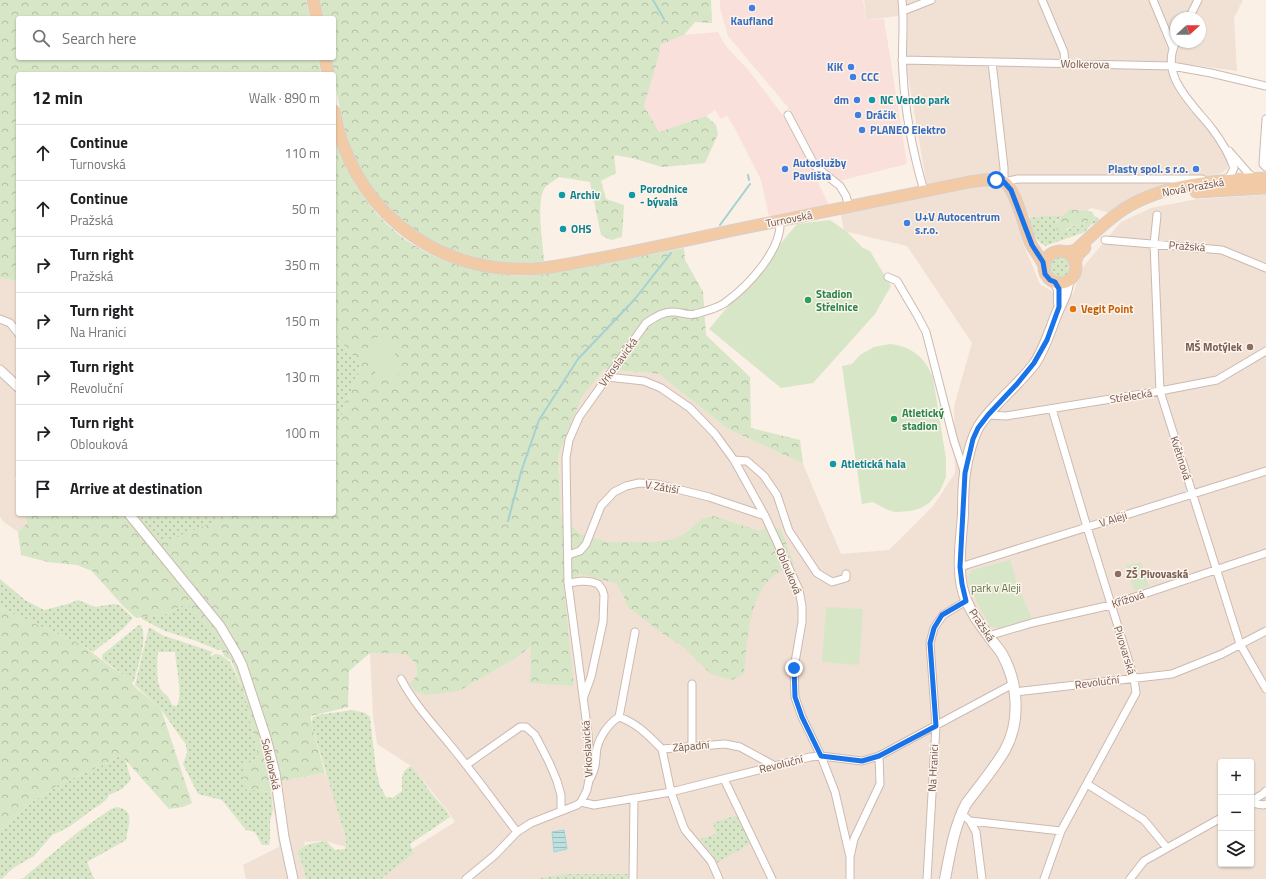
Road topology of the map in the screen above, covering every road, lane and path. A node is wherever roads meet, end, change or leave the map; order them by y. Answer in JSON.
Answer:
{"nodes":[{"id":1,"x":313,"y":0,"type":"edge"},
{"id":2,"x":902,"y":0,"type":"edge"},
{"id":3,"x":931,"y":0,"type":"edge"},
{"id":4,"x":1042,"y":0,"type":"edge"},
{"id":5,"x":1153,"y":0,"type":"edge"},
{"id":6,"x":1198,"y":0,"type":"edge"},
{"id":7,"x":903,"y":11,"type":"junction"},
{"id":8,"x":1192,"y":12,"type":"edge"},
{"id":9,"x":317,"y":16,"type":"edge"},
{"id":10,"x":1170,"y":36,"type":"edge"},
{"id":11,"x":1174,"y":48,"type":"edge"},
{"id":12,"x":325,"y":60,"type":"edge"},
{"id":13,"x":902,"y":60,"type":"junction"},
{"id":14,"x":992,"y":62,"type":"junction"},
{"id":15,"x":1065,"y":63,"type":"junction"},
{"id":16,"x":1172,"y":66,"type":"junction"},
{"id":17,"x":328,"y":72,"type":"edge"},
{"id":18,"x":1266,"y":86,"type":"edge"},
{"id":19,"x":788,"y":115,"type":"dead end"},
{"id":20,"x":336,"y":119,"type":"edge"},
{"id":21,"x":1266,"y":119,"type":"edge"},
{"id":22,"x":1225,"y":147,"type":"junction"},
{"id":23,"x":1242,"y":166,"type":"junction"},
{"id":24,"x":1266,"y":167,"type":"edge"},
{"id":25,"x":1234,"y":168,"type":"junction"},
{"id":26,"x":1262,"y":178,"type":"edge"},
{"id":27,"x":1223,"y":181,"type":"junction"},
{"id":28,"x":1004,"y":182,"type":"junction"},
{"id":29,"x":1243,"y":184,"type":"junction"},
{"id":30,"x":1266,"y":188,"type":"edge"},
{"id":31,"x":924,"y":191,"type":"junction"},
{"id":32,"x":849,"y":207,"type":"junction"},
{"id":33,"x":1157,"y":215,"type":"dead end"},
{"id":34,"x":780,"y":220,"type":"junction"},
{"id":35,"x":1030,"y":240,"type":"junction"},
{"id":36,"x":1105,"y":240,"type":"dead end"},
{"id":37,"x":1154,"y":244,"type":"junction"},
{"id":38,"x":1054,"y":252,"type":"junction"},
{"id":39,"x":1066,"y":252,"type":"junction"},
{"id":40,"x":1075,"y":263,"type":"junction"},
{"id":41,"x":1044,"y":266,"type":"junction"},
{"id":42,"x":1266,"y":268,"type":"edge"},
{"id":43,"x":888,"y":277,"type":"dead end"},
{"id":44,"x":1069,"y":280,"type":"junction"},
{"id":45,"x":1055,"y":282,"type":"junction"},
{"id":46,"x":1059,"y":307,"type":"junction"},
{"id":47,"x":0,"y":319,"type":"edge"},
{"id":48,"x":16,"y":330,"type":"edge"},
{"id":49,"x":1266,"y":351,"type":"edge"},
{"id":50,"x":0,"y":370,"type":"edge"},
{"id":51,"x":607,"y":377,"type":"junction"},
{"id":52,"x":16,"y":385,"type":"edge"},
{"id":53,"x":1160,"y":391,"type":"junction"},
{"id":54,"x":1052,"y":409,"type":"junction"},
{"id":55,"x":988,"y":415,"type":"junction"},
{"id":56,"x":734,"y":460,"type":"junction"},
{"id":57,"x":1266,"y":471,"type":"edge"},
{"id":58,"x":965,"y":473,"type":"junction"},
{"id":59,"x":1192,"y":494,"type":"junction"},
{"id":60,"x":131,"y":516,"type":"edge"},
{"id":61,"x":765,"y":516,"type":"junction"},
{"id":62,"x":1087,"y":527,"type":"junction"},
{"id":63,"x":1266,"y":553,"type":"edge"},
{"id":64,"x":568,"y":555,"type":"junction"},
{"id":65,"x":960,"y":567,"type":"junction"},
{"id":66,"x":1217,"y":570,"type":"junction"},
{"id":67,"x":846,"y":574,"type":"dead end"},
{"id":68,"x":568,"y":583,"type":"junction"},
{"id":69,"x":966,"y":601,"type":"junction"},
{"id":70,"x":1111,"y":605,"type":"junction"},
{"id":71,"x":1266,"y":631,"type":"edge"},
{"id":72,"x":635,"y":632,"type":"dead end"},
{"id":73,"x":988,"y":636,"type":"junction"},
{"id":74,"x":1240,"y":644,"type":"junction"},
{"id":75,"x":1134,"y":678,"type":"junction"},
{"id":76,"x":401,"y":679,"type":"dead end"},
{"id":77,"x":692,"y":684,"type":"dead end"},
{"id":78,"x":1014,"y":688,"type":"junction"},
{"id":79,"x":1266,"y":689,"type":"edge"},
{"id":80,"x":583,"y":698,"type":"junction"},
{"id":81,"x":619,"y":717,"type":"junction"},
{"id":82,"x":936,"y":726,"type":"junction"},
{"id":83,"x":692,"y":746,"type":"junction"},
{"id":84,"x":662,"y":749,"type":"junction"},
{"id":85,"x":821,"y":756,"type":"junction"},
{"id":86,"x":879,"y":756,"type":"junction"},
{"id":87,"x":466,"y":764,"type":"junction"},
{"id":88,"x":773,"y":765,"type":"junction"},
{"id":89,"x":724,"y":779,"type":"junction"},
{"id":90,"x":589,"y":783,"type":"junction"},
{"id":91,"x":1087,"y":784,"type":"junction"},
{"id":92,"x":1266,"y":791,"type":"edge"},
{"id":93,"x":671,"y":792,"type":"junction"},
{"id":94,"x":634,"y":798,"type":"junction"},
{"id":95,"x":1254,"y":800,"type":"edge"},
{"id":96,"x":581,"y":802,"type":"junction"},
{"id":97,"x":1254,"y":803,"type":"edge"},
{"id":98,"x":1266,"y":804,"type":"edge"},
{"id":99,"x":561,"y":812,"type":"junction"},
{"id":100,"x":961,"y":813,"type":"junction"},
{"id":101,"x":1218,"y":820,"type":"edge"},
{"id":102,"x":970,"y":821,"type":"junction"},
{"id":103,"x":1061,"y":831,"type":"junction"},
{"id":104,"x":517,"y":832,"type":"junction"},
{"id":105,"x":1167,"y":848,"type":"junction"},
{"id":106,"x":850,"y":857,"type":"junction"},
{"id":107,"x":293,"y":879,"type":"edge"},
{"id":108,"x":466,"y":879,"type":"edge"},
{"id":109,"x":633,"y":879,"type":"edge"},
{"id":110,"x":719,"y":879,"type":"edge"},
{"id":111,"x":772,"y":879,"type":"edge"},
{"id":112,"x":850,"y":879,"type":"edge"},
{"id":113,"x":927,"y":879,"type":"edge"},
{"id":114,"x":945,"y":879,"type":"edge"},
{"id":115,"x":982,"y":879,"type":"edge"},
{"id":116,"x":1044,"y":879,"type":"edge"},
{"id":117,"x":1130,"y":879,"type":"edge"}],
"edges":[{"from":1,"to":9,"type":"main road"},
{"from":2,"to":7,"type":"street"},
{"from":3,"to":7,"type":"street"},
{"from":4,"to":15,"type":"street"},
{"from":5,"to":10,"type":"street"},
{"from":6,"to":8,"type":"street"},
{"from":7,"to":13,"type":"street"},
{"from":11,"to":16,"type":"street"},
{"from":12,"to":17,"type":"main road"},
{"from":13,"to":14,"type":"street","name":"Wolkerova"},
{"from":13,"to":31,"type":"street"},
{"from":14,"to":15,"type":"street","name":"Wolkerova"},
{"from":14,"to":28,"type":"street"},
{"from":15,"to":16,"type":"street","name":"Wolkerova"},
{"from":16,"to":18,"type":"street","name":"Wolkerova"},
{"from":16,"to":22,"type":"street"},
{"from":19,"to":32,"type":"street"},
{"from":20,"to":34,"type":"main road","name":"Turnovská"},
{"from":21,"to":24,"type":"street"},
{"from":22,"to":23,"type":"street"},
{"from":22,"to":25,"type":"street"},
{"from":23,"to":26,"type":"street"},
{"from":23,"to":29,"type":"street"},
{"from":25,"to":27,"type":"street"},
{"from":25,"to":29,"type":"street"},
{"from":26,"to":29,"type":"main road","name":"Nová Pražská"},
{"from":27,"to":28,"type":"street"},
{"from":27,"to":29,"type":"main road","name":"Nová Pražská"},
{"from":27,"to":39,"type":"main road","name":"Nová Pražská"},
{"from":28,"to":31,"type":"main road","name":"Turnovská"},
{"from":28,"to":35,"type":"main road"},
{"from":29,"to":30,"type":"main road","name":"Nová Pražská"},
{"from":29,"to":40,"type":"main road","name":"Nová Pražská"},
{"from":31,"to":32,"type":"main road","name":"Turnovská"},
{"from":32,"to":34,"type":"main road","name":"Turnovská"},
{"from":33,"to":37,"type":"street","name":"Květinová"},
{"from":34,"to":51,"type":"street","name":"Vrkoslavická"},
{"from":35,"to":38,"type":"main road"},
{"from":35,"to":41,"type":"main road"},
{"from":36,"to":37,"type":"street","name":"Pražská"},
{"from":37,"to":42,"type":"street","name":"Pražská"},
{"from":37,"to":53,"type":"street","name":"Květinová"},
{"from":38,"to":39,"type":"main road"},
{"from":38,"to":41,"type":"main road"},
{"from":39,"to":40,"type":"main road"},
{"from":40,"to":44,"type":"main road","name":"Pražská"},
{"from":41,"to":45,"type":"main road","name":"Pražská"},
{"from":43,"to":58,"type":"street"},
{"from":44,"to":45,"type":"main road"},
{"from":44,"to":46,"type":"main road","name":"Pražská"},
{"from":45,"to":46,"type":"main road","name":"Pražská"},
{"from":46,"to":55,"type":"main road","name":"Pražská"},
{"from":47,"to":48,"type":"street"},
{"from":49,"to":53,"type":"street","name":"Střelecká"},
{"from":50,"to":52,"type":"street"},
{"from":51,"to":56,"type":"street","name":"Oblouková"},
{"from":51,"to":64,"type":"street","name":"Vrkoslavická"},
{"from":53,"to":54,"type":"street","name":"Střelecká"},
{"from":53,"to":59,"type":"street","name":"Květinová"},
{"from":54,"to":55,"type":"street","name":"Střelecká"},
{"from":54,"to":62,"type":"street","name":"Pivovarská"},
{"from":55,"to":58,"type":"main road","name":"Pražská"},
{"from":56,"to":61,"type":"street","name":"Oblouková"},
{"from":56,"to":67,"type":"street"},
{"from":57,"to":59,"type":"street","name":"V Aleji"},
{"from":58,"to":65,"type":"main road","name":"Pražská"},
{"from":59,"to":62,"type":"street","name":"V Aleji"},
{"from":59,"to":66,"type":"street","name":"Květinová"},
{"from":60,"to":107,"type":"street","name":"Sokolovská"},
{"from":61,"to":64,"type":"street","name":"V Zátiší"},
{"from":61,"to":85,"type":"street","name":"Oblouková"},
{"from":62,"to":65,"type":"street","name":"V Aleji"},
{"from":62,"to":70,"type":"street","name":"Pivovarská"},
{"from":63,"to":66,"type":"street","name":"Křížová"},
{"from":64,"to":68,"type":"street","name":"Vrkoslavická"},
{"from":65,"to":69,"type":"main road","name":"Pražská"},
{"from":66,"to":70,"type":"street","name":"Křížová"},
{"from":66,"to":74,"type":"street","name":"Květinová"},
{"from":68,"to":80,"type":"street","name":"Vrkoslavická"},
{"from":68,"to":80,"type":"street","name":"Vrkoslavická"},
{"from":69,"to":73,"type":"main road","name":"Pražská"},
{"from":69,"to":82,"type":"street","name":"Na Hranici"},
{"from":70,"to":73,"type":"street","name":"Křížová"},
{"from":70,"to":75,"type":"street","name":"Pivovarská"},
{"from":71,"to":74,"type":"street","name":"Revoluční"},
{"from":72,"to":81,"type":"street"},
{"from":73,"to":78,"type":"main road","name":"Pražská"},
{"from":74,"to":75,"type":"street","name":"Revoluční"},
{"from":74,"to":79,"type":"street","name":"Květinová"},
{"from":75,"to":78,"type":"street","name":"Revoluční"},
{"from":75,"to":91,"type":"street","name":"Pivovarská"},
{"from":76,"to":87,"type":"street"},
{"from":77,"to":83,"type":"street"},
{"from":78,"to":82,"type":"street","name":"Revoluční"},
{"from":78,"to":100,"type":"main road","name":"Pražská"},
{"from":80,"to":90,"type":"street","name":"Vrkoslavická"},
{"from":81,"to":84,"type":"street","name":"Západní"},
{"from":81,"to":90,"type":"street"},
{"from":82,"to":86,"type":"street","name":"Revoluční"},
{"from":82,"to":113,"type":"street","name":"Na Hranici"},
{"from":83,"to":84,"type":"street","name":"Západní"},
{"from":83,"to":88,"type":"street","name":"Západní"},
{"from":84,"to":93,"type":"street"},
{"from":85,"to":86,"type":"street","name":"Revoluční"},
{"from":85,"to":88,"type":"street","name":"Revoluční"},
{"from":85,"to":106,"type":"street","name":"Oblouková"},
{"from":86,"to":106,"type":"street"},
{"from":87,"to":99,"type":"street"},
{"from":87,"to":104,"type":"street"},
{"from":88,"to":89,"type":"street","name":"Revoluční"},
{"from":89,"to":93,"type":"street","name":"Revoluční"},
{"from":89,"to":111,"type":"street"},
{"from":90,"to":96,"type":"street","name":"Vrkoslavická"},
{"from":91,"to":103,"type":"street","name":"Pivovarská"},
{"from":91,"to":105,"type":"street"},
{"from":92,"to":95,"type":"street"},
{"from":93,"to":94,"type":"street","name":"Revoluční"},
{"from":93,"to":110,"type":"street"},
{"from":94,"to":96,"type":"street","name":"Revoluční"},
{"from":94,"to":109,"type":"street"},
{"from":96,"to":99,"type":"street"},
{"from":97,"to":98,"type":"street"},
{"from":99,"to":104,"type":"street"},
{"from":100,"to":102,"type":"street"},
{"from":100,"to":114,"type":"main road","name":"Pražská"},
{"from":101,"to":105,"type":"street"},
{"from":102,"to":103,"type":"street"},
{"from":102,"to":115,"type":"street"},
{"from":103,"to":116,"type":"street","name":"Pivovarská"},
{"from":104,"to":108,"type":"street"},
{"from":105,"to":117,"type":"street"},
{"from":106,"to":112,"type":"street"}]}
